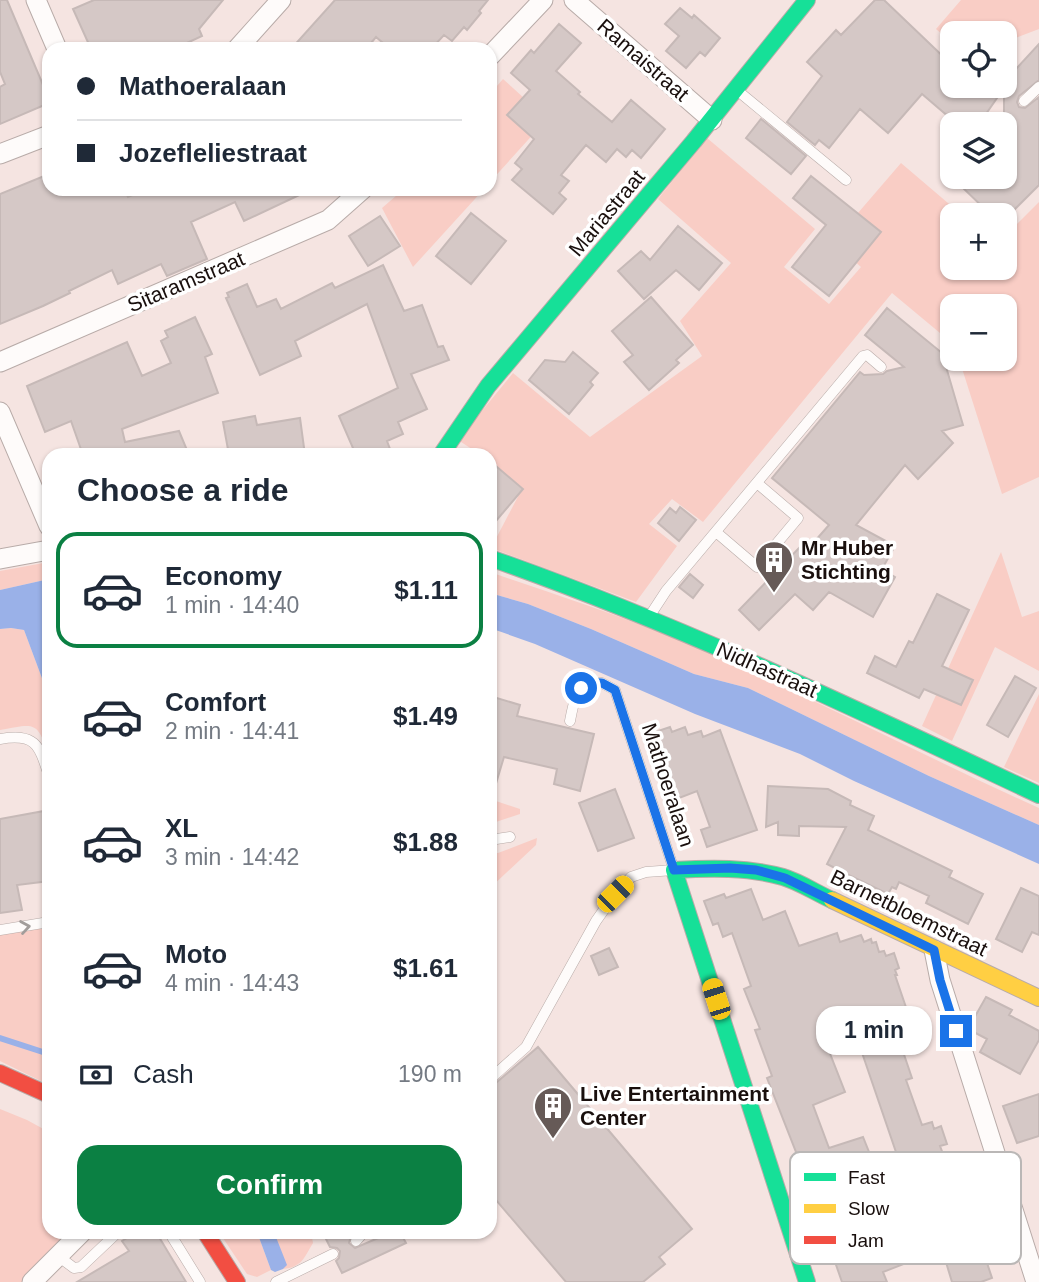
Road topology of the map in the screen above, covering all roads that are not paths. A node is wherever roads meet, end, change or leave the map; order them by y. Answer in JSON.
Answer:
{"nodes":[{"id":1,"x":36,"y":0,"type":"edge"},
{"id":2,"x":281,"y":0,"type":"edge"},
{"id":3,"x":543,"y":0,"type":"edge"},
{"id":4,"x":573,"y":0,"type":"edge"},
{"id":5,"x":807,"y":0,"type":"edge"},
{"id":6,"x":54,"y":42,"type":"edge"},
{"id":7,"x":242,"y":42,"type":"edge"},
{"id":8,"x":497,"y":49,"type":"edge"},
{"id":9,"x":1039,"y":87,"type":"edge"},
{"id":10,"x":737,"y":90,"type":"junction"},
{"id":11,"x":1024,"y":101,"type":"dead end"},
{"id":12,"x":712,"y":120,"type":"junction"},
{"id":13,"x":42,"y":138,"type":"edge"},
{"id":14,"x":0,"y":154,"type":"edge"},
{"id":15,"x":846,"y":180,"type":"dead end"},
{"id":16,"x":355,"y":196,"type":"edge"},
{"id":17,"x":0,"y":362,"type":"edge"},
{"id":18,"x":881,"y":367,"type":"dead end"},
{"id":19,"x":0,"y":412,"type":"edge"},
{"id":20,"x":445,"y":448,"type":"edge"},
{"id":21,"x":757,"y":483,"type":"junction"},
{"id":22,"x":42,"y":510,"type":"edge"},
{"id":23,"x":716,"y":532,"type":"junction"},
{"id":24,"x":42,"y":551,"type":"edge"},
{"id":25,"x":0,"y":559,"type":"edge"},
{"id":26,"x":497,"y":560,"type":"edge"},
{"id":27,"x":648,"y":618,"type":"junction"},
{"id":28,"x":570,"y":721,"type":"dead end"},
{"id":29,"x":0,"y":739,"type":"edge"},
{"id":30,"x":42,"y":756,"type":"edge"},
{"id":31,"x":1039,"y":795,"type":"edge"},
{"id":32,"x":510,"y":837,"type":"dead end"},
{"id":33,"x":497,"y":839,"type":"edge"},
{"id":34,"x":674,"y":870,"type":"junction"},
{"id":35,"x":42,"y":923,"type":"edge"},
{"id":36,"x":0,"y":930,"type":"edge"},
{"id":37,"x":934,"y":950,"type":"junction"},
{"id":38,"x":1039,"y":998,"type":"edge"},
{"id":39,"x":0,"y":1073,"type":"edge"},
{"id":40,"x":497,"y":1073,"type":"edge"},
{"id":41,"x":42,"y":1093,"type":"edge"},
{"id":42,"x":995,"y":1152,"type":"edge"},
{"id":43,"x":790,"y":1229,"type":"edge"},
{"id":44,"x":1021,"y":1232,"type":"edge"},
{"id":45,"x":75,"y":1239,"type":"edge"},
{"id":46,"x":110,"y":1239,"type":"edge"},
{"id":47,"x":173,"y":1239,"type":"edge"},
{"id":48,"x":209,"y":1239,"type":"edge"},
{"id":49,"x":333,"y":1254,"type":"dead end"},
{"id":50,"x":58,"y":1256,"type":"junction"},
{"id":51,"x":801,"y":1264,"type":"edge"},
{"id":52,"x":32,"y":1282,"type":"edge"},
{"id":53,"x":200,"y":1282,"type":"edge"},
{"id":54,"x":237,"y":1282,"type":"edge"},
{"id":55,"x":276,"y":1282,"type":"edge"},
{"id":56,"x":807,"y":1282,"type":"edge"},
{"id":57,"x":1037,"y":1282,"type":"edge"}],
"edges":[{"from":1,"to":6,"type":"street"},
{"from":2,"to":7,"type":"street"},
{"from":3,"to":8,"type":"street"},
{"from":4,"to":12,"type":"street","name":"Ramaistraat"},
{"from":5,"to":10,"type":"street","name":"Mariastraat"},
{"from":9,"to":11,"type":"lane"},
{"from":10,"to":12,"type":"street","name":"Mariastraat"},
{"from":10,"to":15,"type":"lane"},
{"from":12,"to":20,"type":"street","name":"Mariastraat"},
{"from":13,"to":14,"type":"street"},
{"from":16,"to":17,"type":"street","name":"Sitaramstraat"},
{"from":18,"to":21,"type":"lane"},
{"from":19,"to":22,"type":"street"},
{"from":21,"to":23,"type":"lane"},
{"from":21,"to":23,"type":"lane"},
{"from":23,"to":27,"type":"lane"},
{"from":24,"to":25,"type":"street"},
{"from":26,"to":27,"type":"street","name":"Nidhastraat"},
{"from":27,"to":31,"type":"street","name":"Nidhastraat"},
{"from":28,"to":34,"type":"lane","name":"Mathoeralaan"},
{"from":29,"to":30,"type":"lane"},
{"from":32,"to":33,"type":"lane"},
{"from":34,"to":37,"type":"street","name":"Barnetbloemstraat"},
{"from":34,"to":40,"type":"lane"},
{"from":34,"to":43,"type":"street","name":"Mathoeralaan"},
{"from":36,"to":35,"type":"lane","one_way":true},
{"from":37,"to":38,"type":"street","name":"Barnetbloemstraat"},
{"from":37,"to":42,"type":"street"},
{"from":39,"to":41,"type":"street"},
{"from":44,"to":57,"type":"street"},
{"from":45,"to":50,"type":"street"},
{"from":46,"to":50,"type":"lane"},
{"from":47,"to":53,"type":"lane"},
{"from":48,"to":54,"type":"street"},
{"from":49,"to":55,"type":"lane"},
{"from":50,"to":52,"type":"street"},
{"from":51,"to":56,"type":"street","name":"Mathoeralaan"}]}
